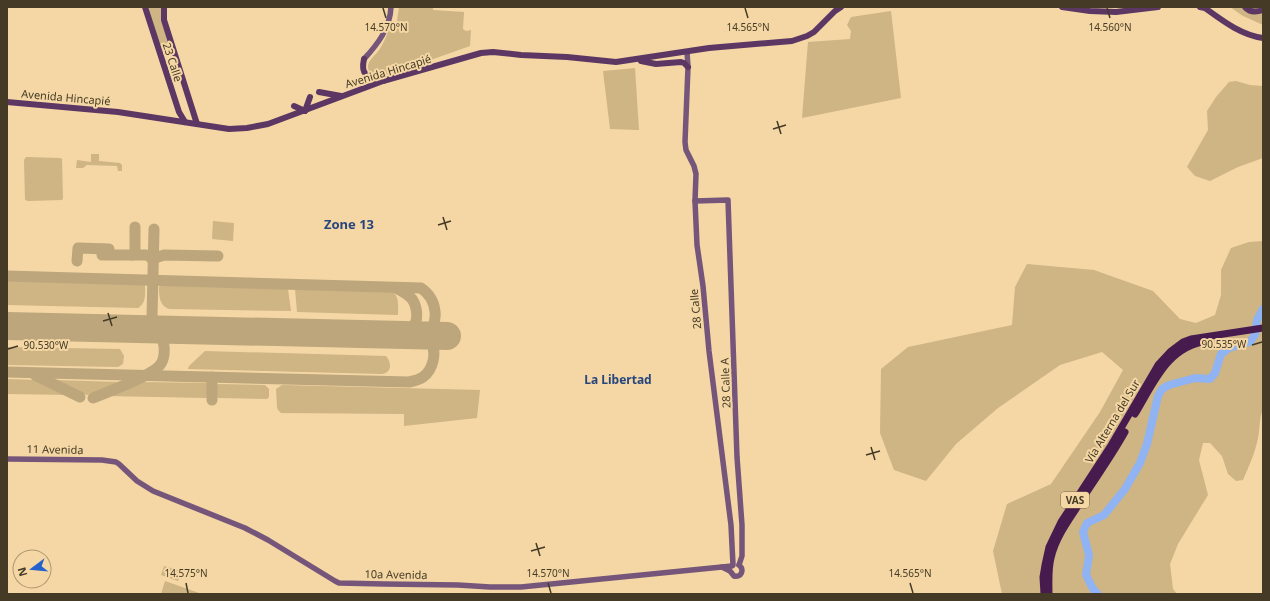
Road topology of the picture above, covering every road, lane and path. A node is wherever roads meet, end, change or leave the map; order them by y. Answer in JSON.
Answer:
{"nodes":[{"id":1,"x":145,"y":7,"type":"edge"},
{"id":2,"x":164,"y":7,"type":"edge"},
{"id":3,"x":391,"y":7,"type":"edge"},
{"id":4,"x":841,"y":7,"type":"edge"},
{"id":5,"x":1062,"y":7,"type":"edge"},
{"id":6,"x":1158,"y":7,"type":"edge"},
{"id":7,"x":1200,"y":7,"type":"edge"},
{"id":8,"x":1245,"y":7,"type":"edge"},
{"id":9,"x":1263,"y":10,"type":"edge"},
{"id":10,"x":1263,"y":38,"type":"edge"},
{"id":11,"x":174,"y":52,"type":"junction"},
{"id":12,"x":687,"y":52,"type":"junction"},
{"id":13,"x":161,"y":56,"type":"junction"},
{"id":14,"x":364,"y":59,"type":"joint"},
{"id":15,"x":633,"y":61,"type":"junction"},
{"id":16,"x":688,"y":67,"type":"junction"},
{"id":17,"x":383,"y":81,"type":"junction"},
{"id":18,"x":319,"y":92,"type":"dead end"},
{"id":19,"x":341,"y":96,"type":"junction"},
{"id":20,"x":310,"y":97,"type":"dead end"},
{"id":21,"x":7,"y":102,"type":"edge"},
{"id":22,"x":294,"y":106,"type":"dead end"},
{"id":23,"x":305,"y":111,"type":"junction"},
{"id":24,"x":178,"y":112,"type":"junction"},
{"id":25,"x":171,"y":120,"type":"junction"},
{"id":26,"x":185,"y":122,"type":"junction"},
{"id":27,"x":197,"y":124,"type":"junction"},
{"id":28,"x":695,"y":201,"type":"junction"},
{"id":29,"x":1263,"y":328,"type":"edge"},
{"id":30,"x":1263,"y":332,"type":"edge"},
{"id":31,"x":1237,"y":333,"type":"junction"},
{"id":32,"x":1132,"y":416,"type":"junction"},
{"id":33,"x":7,"y":459,"type":"edge"},
{"id":34,"x":102,"y":460,"type":"joint"},
{"id":35,"x":733,"y":567,"type":"junction"},
{"id":36,"x":1044,"y":594,"type":"edge"},
{"id":37,"x":1049,"y":594,"type":"edge"}],
"edges":[{"from":1,"to":13,"type":"main road","name":"23 Calle"},
{"from":2,"to":11,"type":"main road","name":"23 Calle"},
{"from":3,"to":14,"type":"main road"},
{"from":4,"to":12,"type":"main road","name":"Avenida Hincapié"},
{"from":5,"to":6,"type":"main road"},
{"from":7,"to":10,"type":"main road"},
{"from":8,"to":9,"type":"main road"},
{"from":11,"to":13,"type":"main road"},
{"from":11,"to":27,"type":"main road","name":"23 Calle"},
{"from":12,"to":15,"type":"main road","name":"Avenida Hincapié"},
{"from":12,"to":16,"type":"main road","name":"28 Calle"},
{"from":13,"to":24,"type":"main road","name":"23 Calle"},
{"from":14,"to":17,"type":"main road"},
{"from":15,"to":16,"type":"main road"},
{"from":15,"to":17,"type":"main road","name":"Avenida Hincapié"},
{"from":16,"to":28,"type":"main road","name":"28 Calle"},
{"from":17,"to":19,"type":"main road","name":"Avenida Hincapié"},
{"from":18,"to":19,"type":"main road"},
{"from":19,"to":23,"type":"main road","name":"Avenida Hincapié"},
{"from":20,"to":23,"type":"main road"},
{"from":21,"to":25,"type":"main road","name":"Avenida Hincapié"},
{"from":22,"to":23,"type":"main road"},
{"from":23,"to":27,"type":"main road","name":"Avenida Hincapié"},
{"from":24,"to":25,"type":"main road"},
{"from":24,"to":26,"type":"main road","name":"23 Calle"},
{"from":25,"to":26,"type":"main road","name":"Avenida Hincapié"},
{"from":26,"to":27,"type":"main road","name":"Avenida Hincapié"},
{"from":28,"to":35,"type":"main road","name":"28 Calle"},
{"from":28,"to":35,"type":"main road","name":"28 Calle A"},
{"from":29,"to":31,"type":"highway","name":"Vía Alterna del Sur","number":"VAS"},
{"from":30,"to":31,"type":"highway","name":"Vía Alterna del Sur","number":"VAS"},
{"from":31,"to":32,"type":"highway","name":"Vía Alterna del Sur","number":"VAS"},
{"from":32,"to":36,"type":"highway","name":"Vía Alterna del Sur","number":"VAS"},
{"from":32,"to":37,"type":"highway","name":"Vía Alterna del Sur","number":"VAS"},
{"from":33,"to":34,"type":"main road","name":"11 Avenida"},
{"from":34,"to":35,"type":"main road","name":"10a Avenida"}]}
